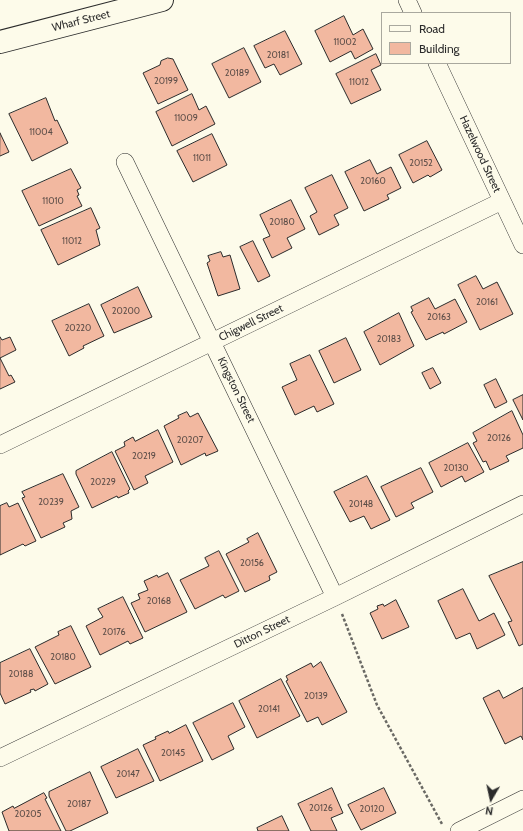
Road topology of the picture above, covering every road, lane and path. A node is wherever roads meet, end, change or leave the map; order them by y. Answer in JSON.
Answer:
{"nodes":[{"id":1,"x":162,"y":0,"type":"edge"},
{"id":2,"x":407,"y":0,"type":"edge"},
{"id":3,"x":413,"y":12,"type":"edge"},
{"id":4,"x":0,"y":42,"type":"edge"},
{"id":5,"x":437,"y":64,"type":"edge"},
{"id":6,"x":125,"y":162,"type":"dead end"},
{"id":7,"x":502,"y":202,"type":"junction"},
{"id":8,"x":523,"y":245,"type":"edge"},
{"id":9,"x":213,"y":342,"type":"junction"},
{"id":10,"x":0,"y":445,"type":"edge"},
{"id":11,"x":523,"y":504,"type":"edge"},
{"id":12,"x":335,"y":597,"type":"junction"},
{"id":13,"x":0,"y":758,"type":"edge"},
{"id":14,"x":523,"y":799,"type":"edge"},
{"id":15,"x":443,"y":825,"type":"dead end"},
{"id":16,"x":459,"y":831,"type":"edge"}],
"edges":[{"from":1,"to":4,"type":"street","name":"Wharf Street"},
{"from":2,"to":3,"type":"street"},
{"from":5,"to":7,"type":"street","name":"Hazelwood Street"},
{"from":6,"to":9,"type":"street","name":"Kingston Street"},
{"from":7,"to":8,"type":"street","name":"Hazelwood Street"},
{"from":7,"to":9,"type":"street","name":"Chigwell Street"},
{"from":9,"to":10,"type":"street","name":"Chigwell Street"},
{"from":9,"to":12,"type":"street","name":"Kingston Street"},
{"from":11,"to":12,"type":"street","name":"Ditton Street"},
{"from":12,"to":13,"type":"street","name":"Ditton Street"},
{"from":12,"to":15,"type":"path"},
{"from":14,"to":16,"type":"street"}]}
